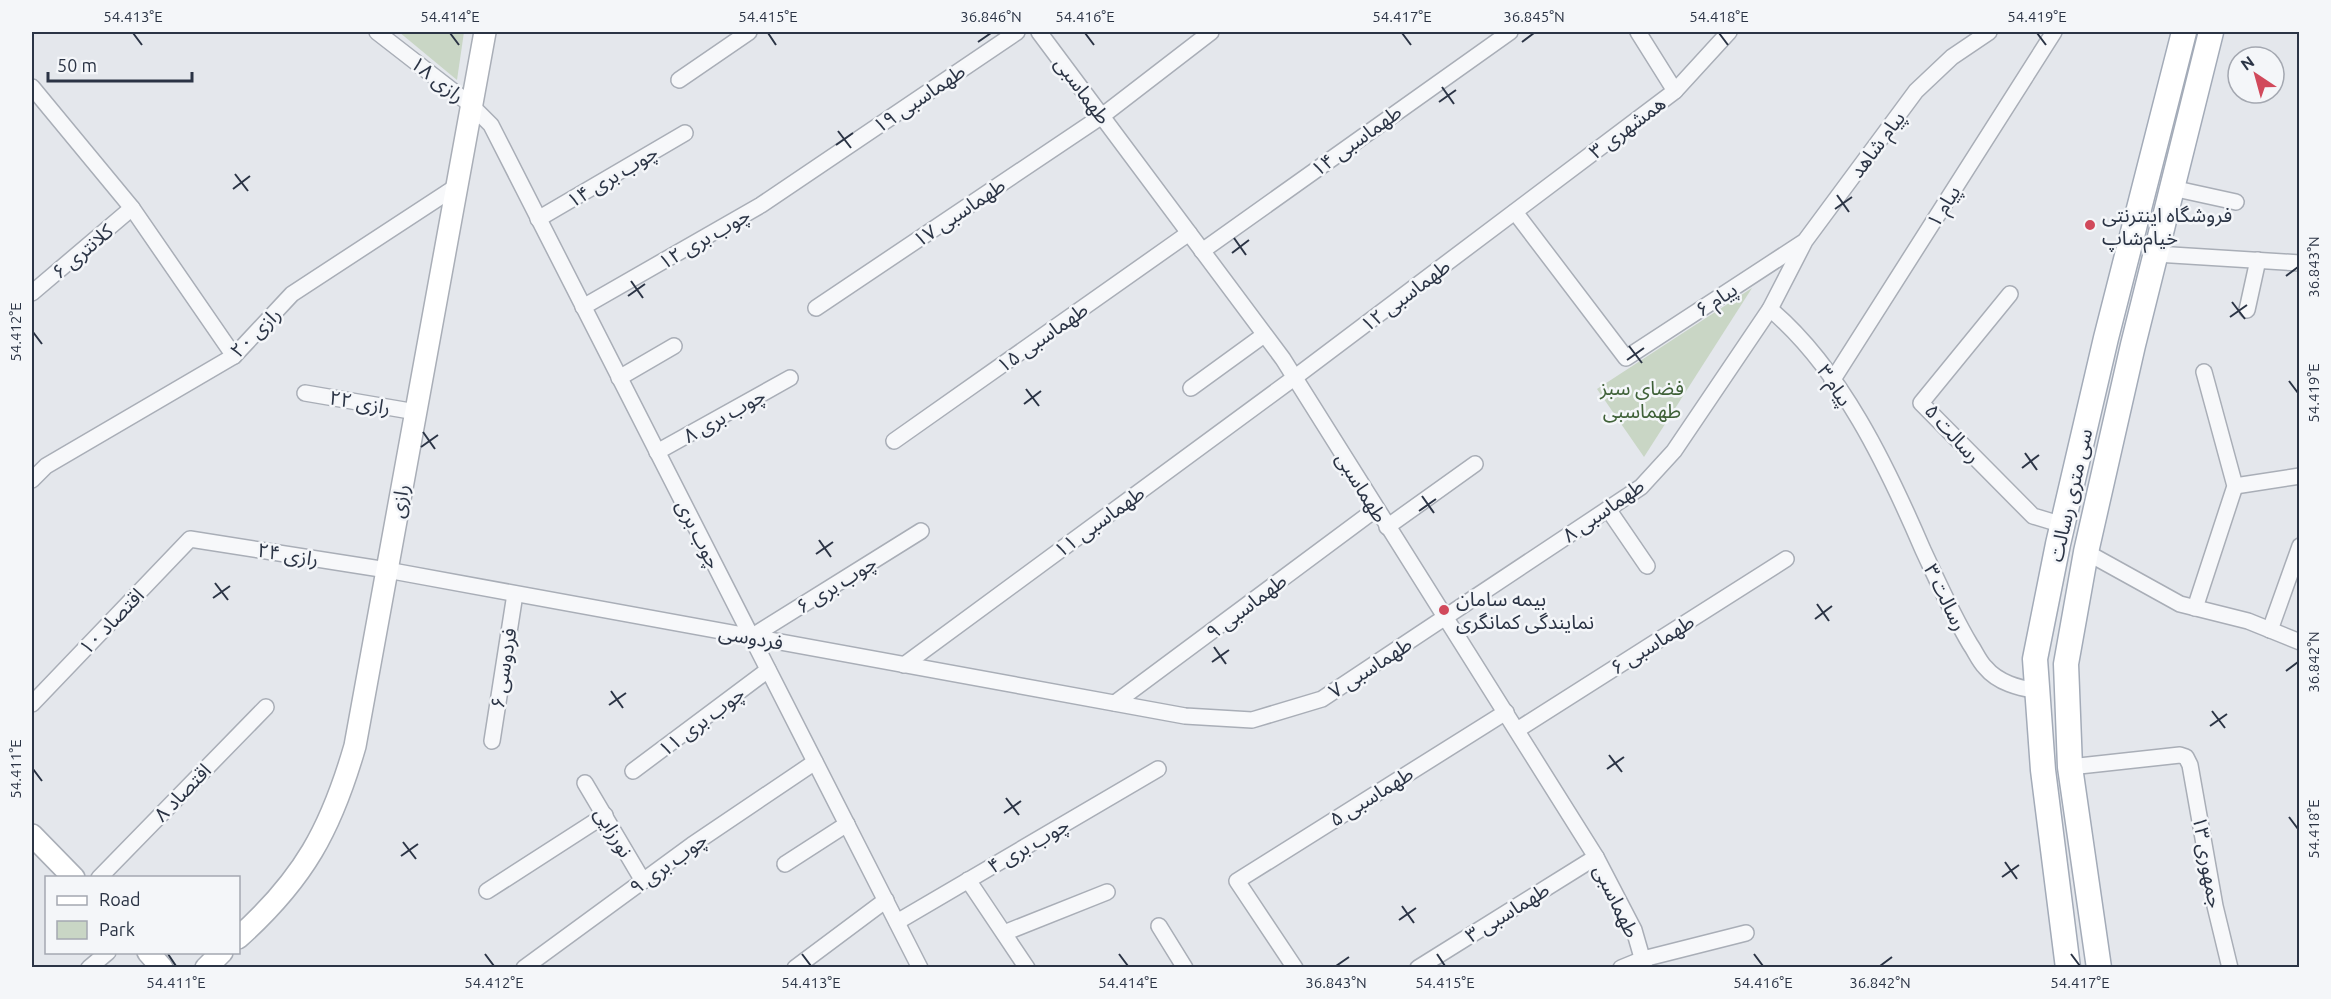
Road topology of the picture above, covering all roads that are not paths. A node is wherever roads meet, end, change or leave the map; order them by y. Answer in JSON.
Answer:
{"nodes":[{"id":1,"x":377,"y":32,"type":"edge"},
{"id":2,"x":485,"y":32,"type":"edge"},
{"id":3,"x":749,"y":32,"type":"edge"},
{"id":4,"x":1017,"y":32,"type":"edge"},
{"id":5,"x":1040,"y":32,"type":"edge"},
{"id":6,"x":1211,"y":32,"type":"edge"},
{"id":7,"x":1510,"y":32,"type":"edge"},
{"id":8,"x":1638,"y":32,"type":"edge"},
{"id":9,"x":1729,"y":32,"type":"edge"},
{"id":10,"x":1989,"y":32,"type":"edge"},
{"id":11,"x":2054,"y":32,"type":"edge"},
{"id":12,"x":2184,"y":32,"type":"edge"},
{"id":13,"x":2211,"y":32,"type":"edge"},
{"id":14,"x":679,"y":80,"type":"dead end"},
{"id":15,"x":32,"y":87,"type":"edge"},
{"id":16,"x":1675,"y":91,"type":"junction"},
{"id":17,"x":471,"y":105,"type":"junction"},
{"id":18,"x":1102,"y":116,"type":"junction"},
{"id":19,"x":685,"y":133,"type":"dead end"},
{"id":20,"x":457,"y":186,"type":"junction"},
{"id":21,"x":2172,"y":188,"type":"junction"},
{"id":22,"x":2236,"y":202,"type":"dead end"},
{"id":23,"x":762,"y":205,"type":"joint"},
{"id":24,"x":132,"y":208,"type":"junction"},
{"id":25,"x":1515,"y":212,"type":"junction"},
{"id":26,"x":538,"y":219,"type":"junction"},
{"id":27,"x":1189,"y":233,"type":"junction"},
{"id":28,"x":1805,"y":241,"type":"junction"},
{"id":29,"x":1202,"y":251,"type":"junction"},
{"id":30,"x":2156,"y":254,"type":"junction"},
{"id":31,"x":2258,"y":260,"type":"junction"},
{"id":32,"x":2300,"y":262,"type":"edge"},
{"id":33,"x":32,"y":293,"type":"edge"},
{"id":34,"x":2010,"y":294,"type":"dead end"},
{"id":35,"x":583,"y":307,"type":"junction"},
{"id":36,"x":816,"y":308,"type":"dead end"},
{"id":37,"x":1770,"y":309,"type":"junction"},
{"id":38,"x":2247,"y":310,"type":"dead end"},
{"id":39,"x":1264,"y":335,"type":"junction"},
{"id":40,"x":2106,"y":338,"type":"junction"},
{"id":41,"x":2133,"y":345,"type":"junction"},
{"id":42,"x":674,"y":346,"type":"dead end"},
{"id":43,"x":234,"y":356,"type":"junction"},
{"id":44,"x":2204,"y":372,"type":"dead end"},
{"id":45,"x":620,"y":378,"type":"junction"},
{"id":46,"x":790,"y":378,"type":"dead end"},
{"id":47,"x":1294,"y":378,"type":"junction"},
{"id":48,"x":1832,"y":381,"type":"junction"},
{"id":49,"x":1191,"y":388,"type":"dead end"},
{"id":50,"x":305,"y":393,"type":"dead end"},
{"id":51,"x":416,"y":412,"type":"junction"},
{"id":52,"x":894,"y":441,"type":"dead end"},
{"id":53,"x":657,"y":452,"type":"junction"},
{"id":54,"x":1475,"y":464,"type":"dead end"},
{"id":55,"x":1888,"y":470,"type":"joint"},
{"id":56,"x":2300,"y":476,"type":"edge"},
{"id":57,"x":32,"y":480,"type":"edge"},
{"id":58,"x":2235,"y":486,"type":"junction"},
{"id":59,"x":1376,"y":509,"type":"junction"},
{"id":60,"x":1608,"y":509,"type":"junction"},
{"id":61,"x":2062,"y":525,"type":"junction"},
{"id":62,"x":1387,"y":527,"type":"junction"},
{"id":63,"x":921,"y":531,"type":"dead end"},
{"id":64,"x":190,"y":539,"type":"joint"},
{"id":65,"x":2300,"y":546,"type":"edge"},
{"id":66,"x":2086,"y":552,"type":"junction"},
{"id":67,"x":1786,"y":559,"type":"dead end"},
{"id":68,"x":1647,"y":567,"type":"dead end"},
{"id":69,"x":387,"y":570,"type":"junction"},
{"id":70,"x":515,"y":594,"type":"junction"},
{"id":71,"x":2194,"y":608,"type":"junction"},
{"id":72,"x":1444,"y":619,"type":"junction"},
{"id":73,"x":2270,"y":630,"type":"junction"},
{"id":74,"x":751,"y":637,"type":"junction"},
{"id":75,"x":2300,"y":642,"type":"edge"},
{"id":76,"x":904,"y":664,"type":"junction"},
{"id":77,"x":768,"y":670,"type":"junction"},
{"id":78,"x":2038,"y":692,"type":"junction"},
{"id":79,"x":1115,"y":703,"type":"junction"},
{"id":80,"x":32,"y":704,"type":"edge"},
{"id":81,"x":266,"y":707,"type":"dead end"},
{"id":82,"x":1506,"y":712,"type":"junction"},
{"id":83,"x":1517,"y":730,"type":"junction"},
{"id":84,"x":492,"y":741,"type":"dead end"},
{"id":85,"x":815,"y":762,"type":"junction"},
{"id":86,"x":2070,"y":767,"type":"junction"},
{"id":87,"x":1158,"y":769,"type":"dead end"},
{"id":88,"x":633,"y":771,"type":"dead end"},
{"id":89,"x":585,"y":783,"type":"dead end"},
{"id":90,"x":604,"y":815,"type":"junction"},
{"id":91,"x":847,"y":824,"type":"junction"},
{"id":92,"x":32,"y":835,"type":"edge"},
{"id":93,"x":1596,"y":857,"type":"junction"},
{"id":94,"x":785,"y":864,"type":"dead end"},
{"id":95,"x":72,"y":876,"type":"edge"},
{"id":96,"x":101,"y":876,"type":"edge"},
{"id":97,"x":644,"y":880,"type":"junction"},
{"id":98,"x":968,"y":880,"type":"junction"},
{"id":99,"x":488,"y":891,"type":"dead end"},
{"id":100,"x":1107,"y":892,"type":"dead end"},
{"id":101,"x":886,"y":900,"type":"junction"},
{"id":102,"x":897,"y":922,"type":"junction"},
{"id":103,"x":1159,"y":926,"type":"dead end"},
{"id":104,"x":1004,"y":933,"type":"junction"},
{"id":105,"x":1746,"y":933,"type":"dead end"},
{"id":106,"x":240,"y":936,"type":"edge"},
{"id":107,"x":106,"y":954,"type":"edge"},
{"id":108,"x":150,"y":954,"type":"edge"},
{"id":109,"x":220,"y":954,"type":"edge"},
{"id":110,"x":1644,"y":963,"type":"edge"},
{"id":111,"x":89,"y":968,"type":"edge"},
{"id":112,"x":162,"y":968,"type":"edge"},
{"id":113,"x":206,"y":968,"type":"edge"},
{"id":114,"x":524,"y":968,"type":"edge"},
{"id":115,"x":795,"y":968,"type":"edge"},
{"id":116,"x":920,"y":968,"type":"edge"},
{"id":117,"x":1027,"y":968,"type":"edge"},
{"id":118,"x":1185,"y":968,"type":"edge"},
{"id":119,"x":1295,"y":968,"type":"edge"},
{"id":120,"x":1418,"y":968,"type":"edge"},
{"id":121,"x":1621,"y":968,"type":"edge"},
{"id":122,"x":2068,"y":968,"type":"edge"},
{"id":123,"x":2099,"y":968,"type":"edge"},
{"id":124,"x":2230,"y":968,"type":"edge"}],
"edges":[{"from":1,"to":17,"type":"street","name":"رازی ۱۸"},
{"from":2,"to":17,"type":"main road","name":"رازی"},
{"from":3,"to":14,"type":"street"},
{"from":4,"to":23,"type":"street","name":"۱۹ طهماسبی"},
{"from":5,"to":18,"type":"street","name":"طهماسبی"},
{"from":6,"to":18,"type":"street","name":"۱۷ طهماسبی"},
{"from":7,"to":29,"type":"street","name":"۱۴ طهماسبی"},
{"from":8,"to":16,"type":"street"},
{"from":9,"to":16,"type":"street","name":"۳ همشهری"},
{"from":10,"to":28,"type":"street","name":"پیام شاهد"},
{"from":11,"to":48,"type":"street","name":"۱ پیام"},
{"from":12,"to":40,"type":"main road","name":"سی متری رسالت"},
{"from":13,"to":21,"type":"main road","name":"سی متری رسالت"},
{"from":15,"to":24,"type":"street"},
{"from":16,"to":25,"type":"street","name":"۳ همشهری"},
{"from":17,"to":20,"type":"main road","name":"رازی"},
{"from":17,"to":26,"type":"street","name":"چوب بری"},
{"from":18,"to":27,"type":"street","name":"طهماسبی"},
{"from":18,"to":36,"type":"street","name":"۱۷ طهماسبی"},
{"from":19,"to":26,"type":"street","name":"۱۴ چوب بری"},
{"from":20,"to":43,"type":"street","name":"رازی ۲۰"},
{"from":20,"to":51,"type":"main road","name":"رازی"},
{"from":21,"to":22,"type":"street"},
{"from":21,"to":30,"type":"main road","name":"سی متری رسالت"},
{"from":23,"to":35,"type":"street","name":"۱۲ چوب بری"},
{"from":24,"to":33,"type":"street","name":"کلانتری ۶"},
{"from":24,"to":43,"type":"street"},
{"from":25,"to":28,"type":"street","name":"۶ پیام"},
{"from":25,"to":47,"type":"street","name":"۱۲ طهماسبی"},
{"from":26,"to":35,"type":"street","name":"چوب بری"},
{"from":27,"to":29,"type":"street","name":"طهماسبی"},
{"from":27,"to":52,"type":"street","name":"۱۵ طهماسبی"},
{"from":28,"to":37,"type":"street","name":"پیام شاهد"},
{"from":29,"to":39,"type":"street","name":"طهماسبی"},
{"from":30,"to":31,"type":"street"},
{"from":30,"to":41,"type":"main road","name":"سی متری رسالت"},
{"from":31,"to":32,"type":"street"},
{"from":31,"to":38,"type":"street"},
{"from":34,"to":61,"type":"street","name":"۵ رسالت"},
{"from":35,"to":45,"type":"street","name":"چوب بری"},
{"from":37,"to":48,"type":"street","name":"۳ پیام"},
{"from":37,"to":60,"type":"street","name":"۸ طهماسبی"},
{"from":39,"to":47,"type":"street","name":"طهماسبی"},
{"from":39,"to":49,"type":"street"},
{"from":40,"to":41,"type":"main road"},
{"from":40,"to":61,"type":"main road","name":"سی متری رسالت"},
{"from":41,"to":66,"type":"main road","name":"سی متری رسالت"},
{"from":42,"to":45,"type":"street"},
{"from":43,"to":57,"type":"street","name":"رازی ۲۰"},
{"from":44,"to":58,"type":"street"},
{"from":45,"to":53,"type":"street","name":"چوب بری"},
{"from":46,"to":53,"type":"street","name":"۸ چوب بری"},
{"from":47,"to":59,"type":"street","name":"طهماسبی"},
{"from":47,"to":76,"type":"street","name":"۱۱ طهماسبی"},
{"from":48,"to":55,"type":"street","name":"۳ پیام"},
{"from":50,"to":51,"type":"street","name":"رازی ۲۲"},
{"from":51,"to":69,"type":"main road","name":"رازی"},
{"from":53,"to":74,"type":"street","name":"چوب بری"},
{"from":54,"to":62,"type":"street"},
{"from":55,"to":78,"type":"street","name":"۳ رسالت"},
{"from":56,"to":58,"type":"street"},
{"from":58,"to":71,"type":"street"},
{"from":59,"to":62,"type":"street","name":"طهماسبی"},
{"from":59,"to":79,"type":"street","name":"۹ طهماسبی"},
{"from":60,"to":68,"type":"street"},
{"from":60,"to":72,"type":"street","name":"۸ طهماسبی"},
{"from":61,"to":78,"type":"main road","name":"سی متری رسالت"},
{"from":62,"to":72,"type":"street","name":"طهماسبی"},
{"from":63,"to":74,"type":"street","name":"۶ چوب بری"},
{"from":64,"to":69,"type":"street","name":"رازی ۲۴"},
{"from":64,"to":80,"type":"street","name":"۱۰ اقتصاد"},
{"from":65,"to":73,"type":"street"},
{"from":66,"to":71,"type":"street"},
{"from":66,"to":86,"type":"main road","name":"سی متری رسالت"},
{"from":67,"to":83,"type":"street","name":"۶ طهماسبی"},
{"from":69,"to":70,"type":"street","name":"فردوسی"},
{"from":69,"to":106,"type":"main road","name":"رازی"},
{"from":70,"to":74,"type":"street","name":"فردوسی"},
{"from":70,"to":84,"type":"street","name":"فردوسی ۶"},
{"from":71,"to":73,"type":"street"},
{"from":72,"to":79,"type":"street","name":"۷ طهماسبی"},
{"from":72,"to":82,"type":"street","name":"طهماسبی"},
{"from":73,"to":75,"type":"street"},
{"from":74,"to":76,"type":"street","name":"فردوسی"},
{"from":74,"to":77,"type":"street","name":"چوب بری"},
{"from":76,"to":79,"type":"street","name":"فردوسی"},
{"from":77,"to":85,"type":"street","name":"چوب بری"},
{"from":77,"to":88,"type":"street","name":"۱۱ چوب بری"},
{"from":78,"to":122,"type":"main road","name":"سی متری رسالت"},
{"from":81,"to":96,"type":"street","name":"۸ اقتصاد"},
{"from":82,"to":83,"type":"street","name":"طهماسبی"},
{"from":82,"to":119,"type":"street","name":"۵ طهماسبی"},
{"from":83,"to":93,"type":"street","name":"طهماسبی"},
{"from":85,"to":91,"type":"street","name":"چوب بری"},
{"from":85,"to":97,"type":"street","name":"۹ چوب بری"},
{"from":86,"to":123,"type":"main road","name":"سی متری رسالت"},
{"from":86,"to":124,"type":"street","name":"۱۳ جمهوری"},
{"from":87,"to":98,"type":"street","name":"۴ چوب بری"},
{"from":89,"to":90,"type":"street","name":"نورزایی"},
{"from":90,"to":97,"type":"street","name":"نورزایی"},
{"from":90,"to":99,"type":"street"},
{"from":91,"to":94,"type":"street"},
{"from":91,"to":101,"type":"street","name":"چوب بری"},
{"from":92,"to":95,"type":"main road"},
{"from":93,"to":110,"type":"street","name":"طهماسبی"},
{"from":93,"to":120,"type":"street","name":"۳ طهماسبی"},
{"from":97,"to":114,"type":"street","name":"۹ چوب بری"},
{"from":98,"to":102,"type":"street","name":"۴ چوب بری"},
{"from":98,"to":104,"type":"street"},
{"from":100,"to":104,"type":"street"},
{"from":101,"to":102,"type":"street","name":"چوب بری"},
{"from":101,"to":115,"type":"street"},
{"from":102,"to":116,"type":"street","name":"چوب بری"},
{"from":103,"to":118,"type":"street"},
{"from":104,"to":117,"type":"street"},
{"from":105,"to":110,"type":"street"},
{"from":107,"to":111,"type":"street"},
{"from":108,"to":112,"type":"main road"},
{"from":109,"to":113,"type":"main road"},
{"from":110,"to":121,"type":"street"}]}
